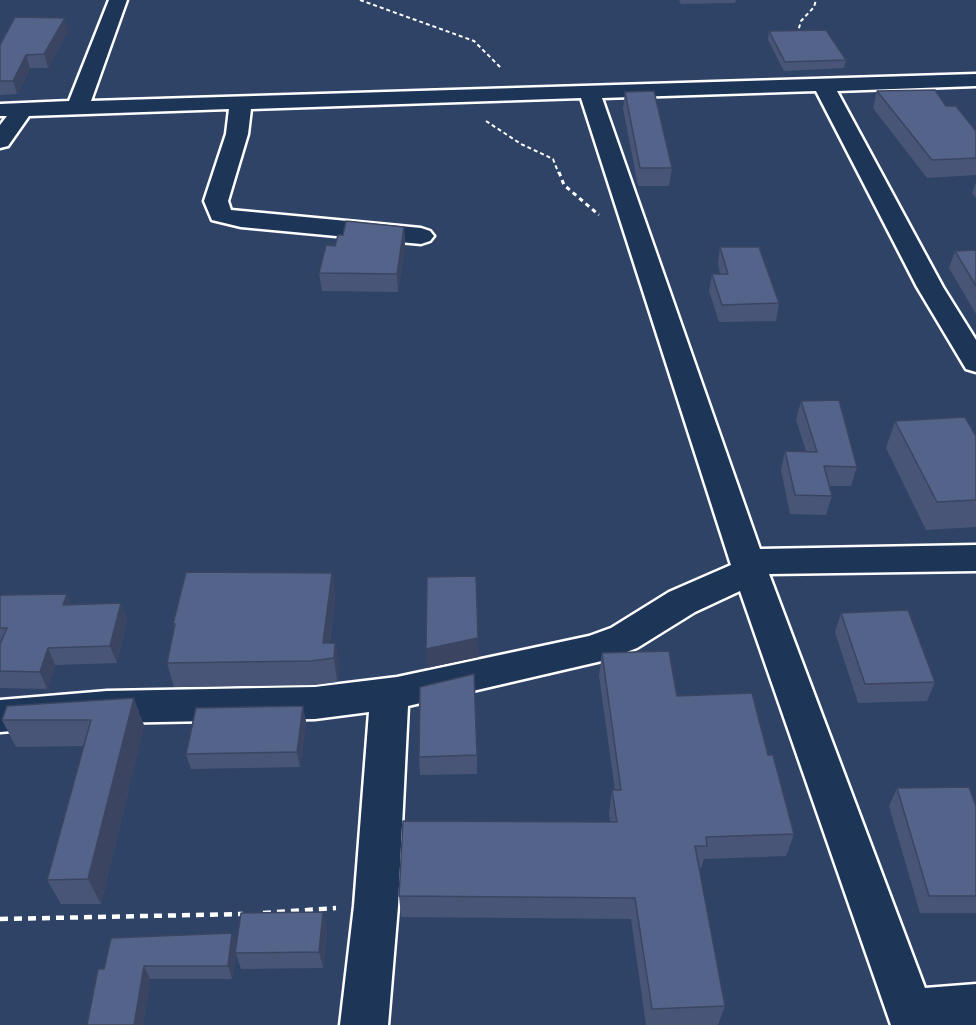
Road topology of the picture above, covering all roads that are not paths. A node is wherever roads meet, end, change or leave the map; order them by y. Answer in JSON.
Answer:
{"nodes":[{"id":1,"x":118,"y":0,"type":"edge"},
{"id":2,"x":976,"y":80,"type":"edge"},
{"id":3,"x":828,"y":84,"type":"junction"},
{"id":4,"x":589,"y":91,"type":"junction"},
{"id":5,"x":241,"y":102,"type":"junction"},
{"id":6,"x":78,"y":107,"type":"junction"},
{"id":7,"x":23,"y":109,"type":"junction"},
{"id":8,"x":0,"y":110,"type":"edge"},
{"id":9,"x":0,"y":141,"type":"edge"},
{"id":10,"x":421,"y":236,"type":"dead end"},
{"id":11,"x":976,"y":363,"type":"edge"},
{"id":12,"x":976,"y":558,"type":"edge"},
{"id":13,"x":749,"y":566,"type":"junction"},
{"id":14,"x":390,"y":694,"type":"junction"},
{"id":15,"x":0,"y":716,"type":"edge"},
{"id":16,"x":976,"y":1008,"type":"edge"},
{"id":17,"x":913,"y":1018,"type":"edge"},
{"id":18,"x":364,"y":1025,"type":"edge"}],
"edges":[{"from":1,"to":6,"type":"street"},
{"from":2,"to":3,"type":"street"},
{"from":3,"to":4,"type":"street"},
{"from":3,"to":11,"type":"street"},
{"from":4,"to":5,"type":"street"},
{"from":4,"to":13,"type":"street"},
{"from":5,"to":6,"type":"street"},
{"from":5,"to":10,"type":"street"},
{"from":6,"to":7,"type":"street"},
{"from":7,"to":8,"type":"street"},
{"from":7,"to":9,"type":"street"},
{"from":12,"to":13,"type":"street"},
{"from":13,"to":14,"type":"street"},
{"from":13,"to":17,"type":"street"},
{"from":14,"to":15,"type":"street"},
{"from":14,"to":18,"type":"street"},
{"from":16,"to":17,"type":"street"}]}
